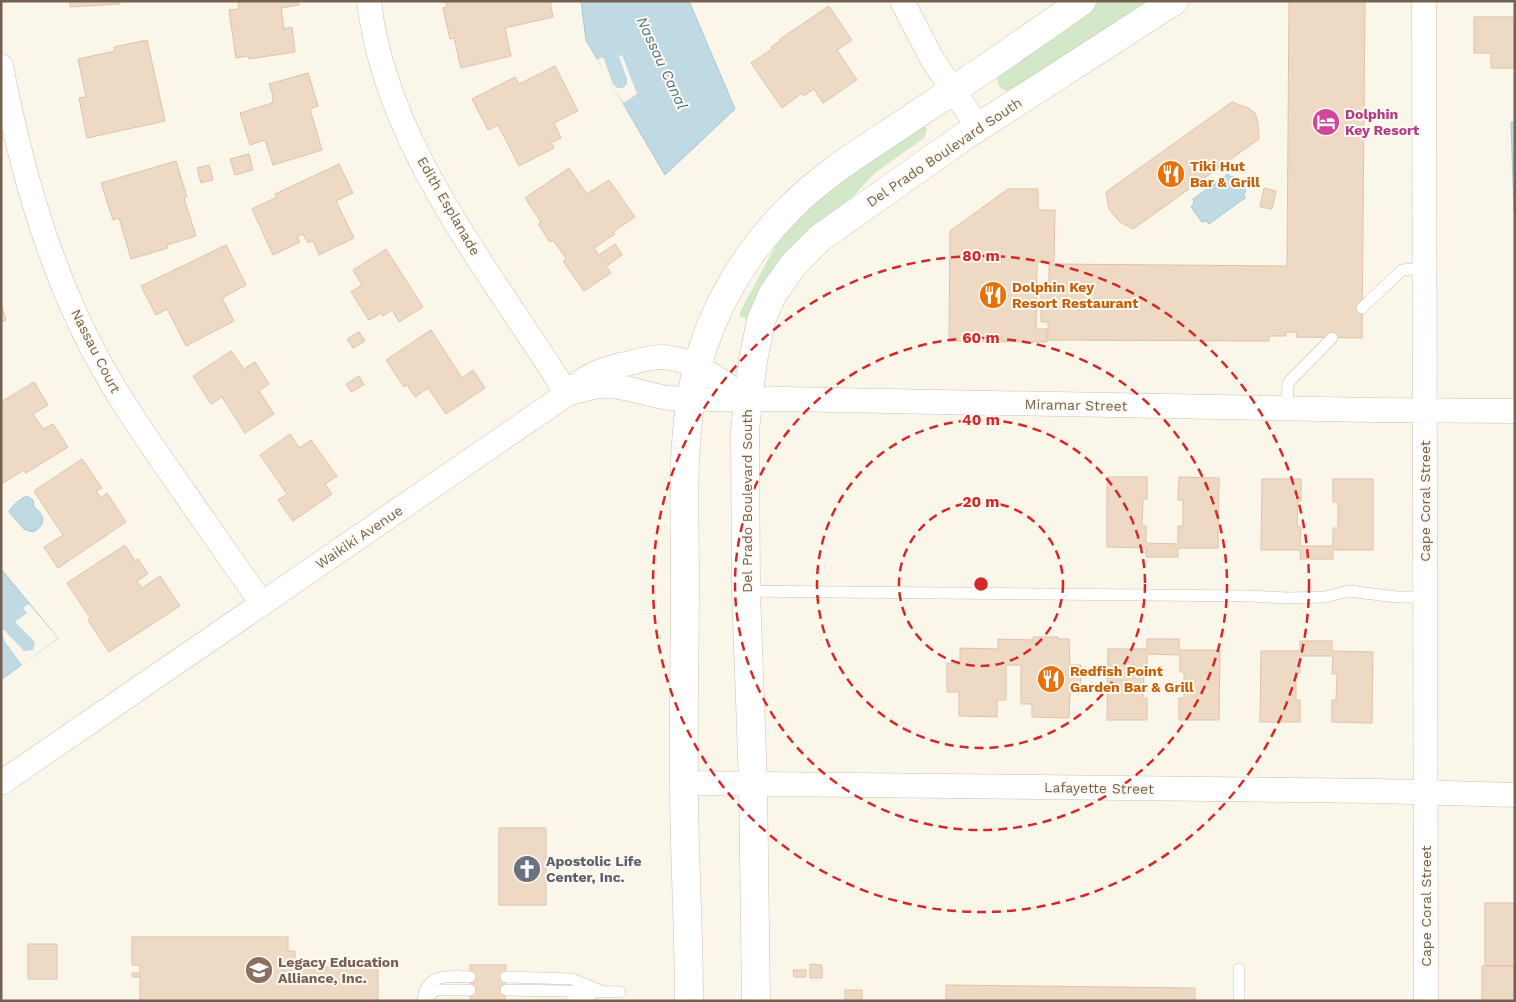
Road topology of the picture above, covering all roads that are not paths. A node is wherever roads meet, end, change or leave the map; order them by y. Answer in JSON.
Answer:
{"nodes":[{"id":1,"x":369,"y":1,"type":"edge"},
{"id":2,"x":902,"y":1,"type":"edge"},
{"id":3,"x":1082,"y":1,"type":"edge"},
{"id":4,"x":1174,"y":1,"type":"edge"},
{"id":5,"x":1424,"y":1,"type":"edge"},
{"id":6,"x":1,"y":66,"type":"edge"},
{"id":7,"x":953,"y":90,"type":"junction"},
{"id":8,"x":978,"y":127,"type":"junction"},
{"id":9,"x":1424,"y":268,"type":"junction"},
{"id":10,"x":1362,"y":308,"type":"dead end"},
{"id":11,"x":1332,"y":338,"type":"dead end"},
{"id":12,"x":698,"y":366,"type":"junction"},
{"id":13,"x":567,"y":394,"type":"junction"},
{"id":14,"x":690,"y":399,"type":"junction"},
{"id":15,"x":748,"y":399,"type":"junction"},
{"id":16,"x":1287,"y":408,"type":"junction"},
{"id":17,"x":1425,"y":411,"type":"junction"},
{"id":18,"x":1515,"y":412,"type":"edge"},
{"id":19,"x":746,"y":591,"type":"junction"},
{"id":20,"x":1424,"y":597,"type":"junction"},
{"id":21,"x":262,"y":603,"type":"junction"},
{"id":22,"x":1,"y":783,"type":"edge"},
{"id":23,"x":753,"y":783,"type":"junction"},
{"id":24,"x":684,"y":784,"type":"junction"},
{"id":25,"x":1426,"y":793,"type":"junction"},
{"id":26,"x":1515,"y":795,"type":"edge"},
{"id":27,"x":1239,"y":969,"type":"dead end"},
{"id":28,"x":470,"y":977,"type":"dead end"},
{"id":29,"x":506,"y":977,"type":"dead end"},
{"id":30,"x":470,"y":990,"type":"dead end"},
{"id":31,"x":506,"y":990,"type":"dead end"},
{"id":32,"x":603,"y":992,"type":"junction"},
{"id":33,"x":620,"y":992,"type":"dead end"},
{"id":34,"x":424,"y":1001,"type":"edge"},
{"id":35,"x":571,"y":1001,"type":"edge"},
{"id":36,"x":689,"y":1001,"type":"edge"},
{"id":37,"x":756,"y":1001,"type":"edge"},
{"id":38,"x":1239,"y":1001,"type":"edge"},
{"id":39,"x":1426,"y":1001,"type":"edge"}],
"edges":[{"from":1,"to":13,"type":"street","name":"Edith Esplanade"},
{"from":2,"to":7,"type":"street"},
{"from":3,"to":7,"type":"street"},
{"from":4,"to":8,"type":"street","name":"Del Prado Boulevard South"},
{"from":5,"to":9,"type":"street","name":"Cape Coral Street"},
{"from":6,"to":21,"type":"street","name":"Nassau Court"},
{"from":7,"to":8,"type":"street"},
{"from":7,"to":12,"type":"street"},
{"from":8,"to":15,"type":"street","name":"Del Prado Boulevard South"},
{"from":9,"to":10,"type":"lane"},
{"from":9,"to":17,"type":"street","name":"Cape Coral Street"},
{"from":11,"to":16,"type":"lane"},
{"from":12,"to":13,"type":"street"},
{"from":12,"to":14,"type":"street"},
{"from":12,"to":15,"type":"street"},
{"from":13,"to":14,"type":"street","name":"Waikiki Avenue"},
{"from":13,"to":21,"type":"street","name":"Waikiki Avenue"},
{"from":14,"to":15,"type":"street","name":"Waikiki Avenue"},
{"from":14,"to":24,"type":"street"},
{"from":15,"to":16,"type":"street","name":"Miramar Street"},
{"from":15,"to":19,"type":"street","name":"Del Prado Boulevard South"},
{"from":16,"to":17,"type":"street","name":"Miramar Street"},
{"from":17,"to":18,"type":"street","name":"Miramar Street"},
{"from":17,"to":20,"type":"street","name":"Cape Coral Street"},
{"from":19,"to":20,"type":"lane"},
{"from":19,"to":23,"type":"street","name":"Del Prado Boulevard South"},
{"from":20,"to":25,"type":"street","name":"Cape Coral Street"},
{"from":21,"to":22,"type":"street","name":"Waikiki Avenue"},
{"from":23,"to":24,"type":"street","name":"Lafayette Street"},
{"from":23,"to":25,"type":"street","name":"Lafayette Street"},
{"from":23,"to":37,"type":"street","name":"Del Prado Boulevard South"},
{"from":24,"to":36,"type":"street"},
{"from":25,"to":26,"type":"street","name":"Lafayette Street"},
{"from":25,"to":39,"type":"street","name":"Cape Coral Street"},
{"from":27,"to":38,"type":"lane"},
{"from":28,"to":34,"type":"lane"},
{"from":29,"to":32,"type":"lane"},
{"from":30,"to":34,"type":"lane"},
{"from":31,"to":32,"type":"lane"},
{"from":32,"to":33,"type":"lane"},
{"from":32,"to":35,"type":"lane"}]}
